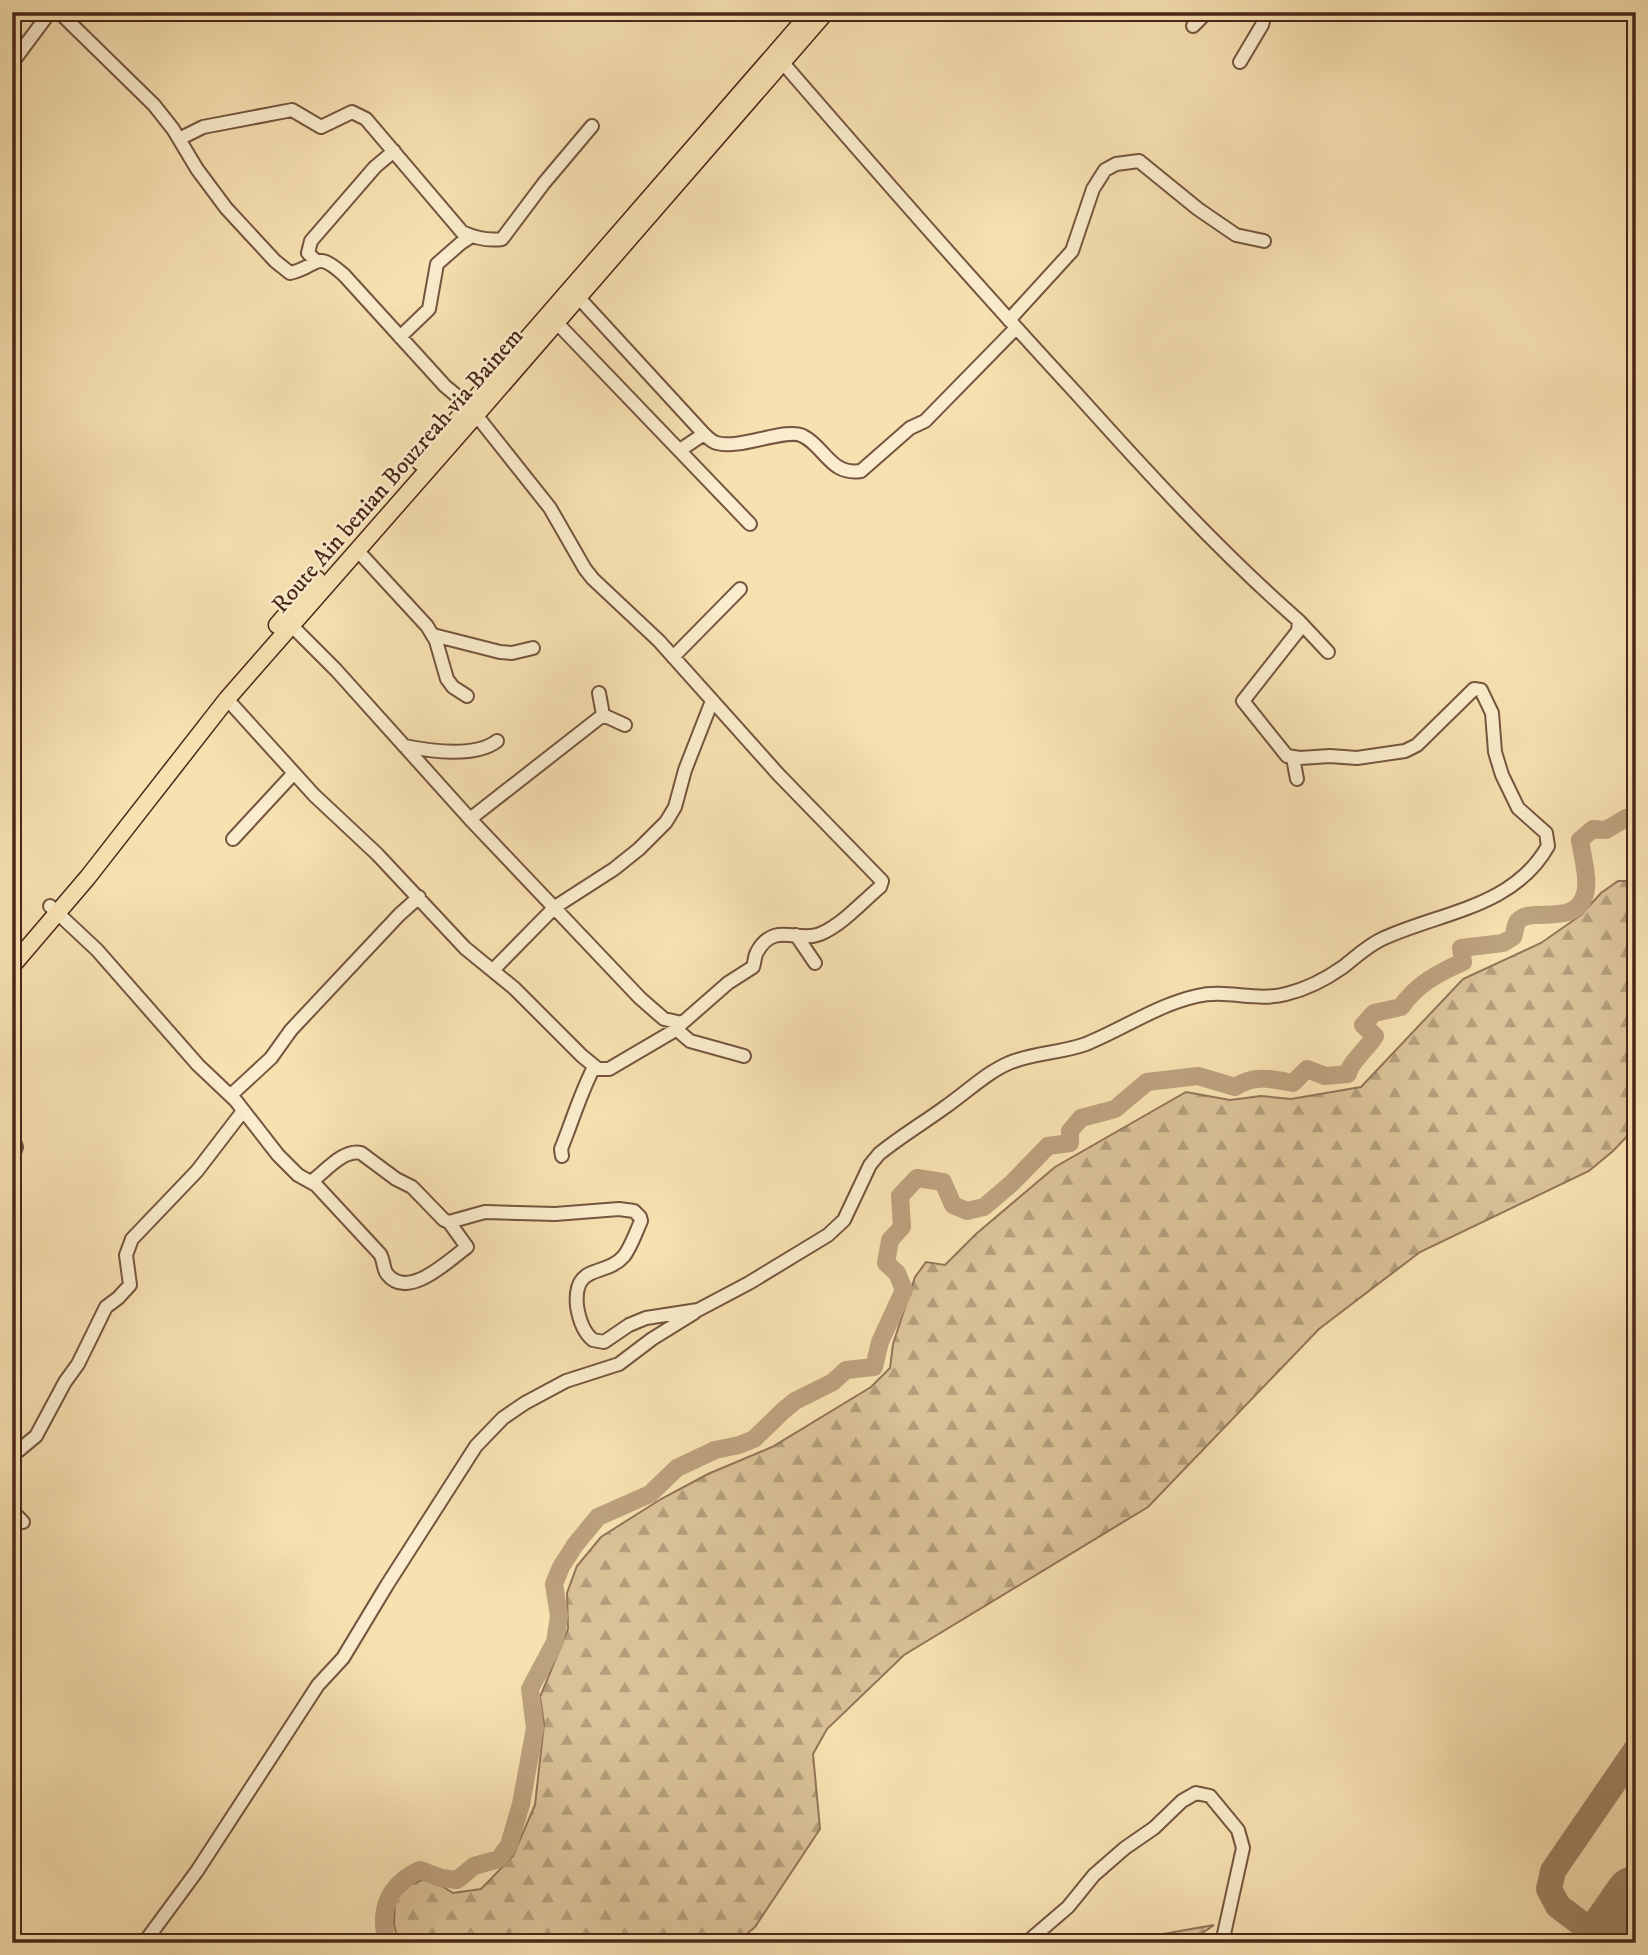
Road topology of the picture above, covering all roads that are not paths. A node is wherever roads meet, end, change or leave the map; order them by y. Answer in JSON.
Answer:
{"nodes":[{"id":1,"x":50,"y":12,"type":"edge"},
{"id":2,"x":59,"y":12,"type":"edge"},
{"id":3,"x":811,"y":12,"type":"edge"},
{"id":4,"x":826,"y":12,"type":"edge"},
{"id":5,"x":1207,"y":12,"type":"edge"},
{"id":6,"x":1263,"y":12,"type":"edge"},
{"id":7,"x":1193,"y":26,"type":"dead end"},
{"id":8,"x":1240,"y":62,"type":"dead end"},
{"id":9,"x":12,"y":63,"type":"edge"},
{"id":10,"x":783,"y":63,"type":"junction"},
{"id":11,"x":592,"y":127,"type":"dead end"},
{"id":12,"x":179,"y":139,"type":"junction"},
{"id":13,"x":394,"y":151,"type":"junction"},
{"id":14,"x":472,"y":236,"type":"junction"},
{"id":15,"x":1264,"y":241,"type":"dead end"},
{"id":16,"x":316,"y":261,"type":"junction"},
{"id":17,"x":579,"y":298,"type":"junction"},
{"id":18,"x":557,"y":323,"type":"junction"},
{"id":19,"x":1013,"y":324,"type":"junction"},
{"id":20,"x":400,"y":337,"type":"junction"},
{"id":21,"x":473,"y":411,"type":"junction"},
{"id":22,"x":704,"y":434,"type":"junction"},
{"id":23,"x":680,"y":450,"type":"junction"},
{"id":24,"x":750,"y":524,"type":"dead end"},
{"id":25,"x":357,"y":550,"type":"junction"},
{"id":26,"x":740,"y":589,"type":"dead end"},
{"id":27,"x":1299,"y":621,"type":"junction"},
{"id":28,"x":291,"y":625,"type":"junction"},
{"id":29,"x":433,"y":635,"type":"junction"},
{"id":30,"x":533,"y":648,"type":"dead end"},
{"id":31,"x":1328,"y":652,"type":"dead end"},
{"id":32,"x":673,"y":656,"type":"junction"},
{"id":33,"x":599,"y":693,"type":"dead end"},
{"id":34,"x":467,"y":696,"type":"dead end"},
{"id":35,"x":227,"y":699,"type":"junction"},
{"id":36,"x":712,"y":701,"type":"junction"},
{"id":37,"x":603,"y":715,"type":"junction"},
{"id":38,"x":625,"y":725,"type":"dead end"},
{"id":39,"x":497,"y":741,"type":"dead end"},
{"id":40,"x":403,"y":746,"type":"junction"},
{"id":41,"x":1293,"y":758,"type":"junction"},
{"id":42,"x":294,"y":773,"type":"junction"},
{"id":43,"x":1297,"y":779,"type":"dead end"},
{"id":44,"x":470,"y":819,"type":"junction"},
{"id":45,"x":233,"y":839,"type":"dead end"},
{"id":46,"x":419,"y":898,"type":"junction"},
{"id":47,"x":555,"y":907,"type":"junction"},
{"id":48,"x":54,"y":909,"type":"junction"},
{"id":49,"x":796,"y":935,"type":"junction"},
{"id":50,"x":12,"y":951,"type":"edge"},
{"id":51,"x":815,"y":963,"type":"dead end"},
{"id":52,"x":12,"y":966,"type":"edge"},
{"id":53,"x":493,"y":970,"type":"junction"},
{"id":54,"x":679,"y":1026,"type":"junction"},
{"id":55,"x":744,"y":1056,"type":"dead end"},
{"id":56,"x":594,"y":1067,"type":"junction"},
{"id":57,"x":230,"y":1095,"type":"junction"},
{"id":58,"x":243,"y":1111,"type":"junction"},
{"id":59,"x":12,"y":1136,"type":"edge"},
{"id":60,"x":562,"y":1156,"type":"dead end"},
{"id":61,"x":12,"y":1159,"type":"edge"},
{"id":62,"x":312,"y":1182,"type":"junction"},
{"id":63,"x":449,"y":1222,"type":"junction"},
{"id":64,"x":698,"y":1310,"type":"junction"},
{"id":65,"x":12,"y":1457,"type":"edge"},
{"id":66,"x":12,"y":1511,"type":"edge"},
{"id":67,"x":23,"y":1522,"type":"dead end"},
{"id":68,"x":144,"y":1943,"type":"edge"},
{"id":69,"x":1026,"y":1943,"type":"edge"},
{"id":70,"x":1222,"y":1943,"type":"edge"}],
"edges":[{"from":1,"to":9,"type":"street"},
{"from":2,"to":12,"type":"street"},
{"from":3,"to":21,"type":"main road","name":"Route Ain benian Bouzreah via Bainem"},
{"from":4,"to":10,"type":"main road","name":"Route Ain benian Bouzreah via Bainem"},
{"from":5,"to":7,"type":"street"},
{"from":6,"to":8,"type":"street"},
{"from":10,"to":17,"type":"main road","name":"Route Ain benian Bouzreah via Bainem"},
{"from":10,"to":19,"type":"street"},
{"from":11,"to":14,"type":"street"},
{"from":12,"to":13,"type":"street"},
{"from":12,"to":16,"type":"street"},
{"from":13,"to":14,"type":"street"},
{"from":13,"to":16,"type":"street"},
{"from":14,"to":20,"type":"street"},
{"from":15,"to":19,"type":"street"},
{"from":16,"to":20,"type":"street"},
{"from":17,"to":18,"type":"main road","name":"Route Ain benian Bouzreah via Bainem"},
{"from":17,"to":22,"type":"street"},
{"from":18,"to":21,"type":"main road","name":"Route Ain benian Bouzreah via Bainem"},
{"from":18,"to":23,"type":"street"},
{"from":19,"to":22,"type":"street"},
{"from":19,"to":27,"type":"street"},
{"from":20,"to":21,"type":"street"},
{"from":21,"to":25,"type":"main road","name":"Route Ain benian Bouzreah via Bainem"},
{"from":21,"to":32,"type":"street"},
{"from":21,"to":48,"type":"main road","name":"Route Ain benian Bouzreah via Bainem"},
{"from":22,"to":23,"type":"street"},
{"from":23,"to":24,"type":"street"},
{"from":25,"to":28,"type":"main road","name":"Route Ain benian Bouzreah via Bainem"},
{"from":25,"to":29,"type":"street"},
{"from":26,"to":32,"type":"street"},
{"from":27,"to":31,"type":"street"},
{"from":27,"to":41,"type":"street"},
{"from":28,"to":35,"type":"main road","name":"Route Ain benian Bouzreah via Bainem"},
{"from":28,"to":40,"type":"street"},
{"from":29,"to":30,"type":"street"},
{"from":29,"to":34,"type":"street"},
{"from":32,"to":36,"type":"street"},
{"from":33,"to":37,"type":"street"},
{"from":35,"to":42,"type":"street"},
{"from":35,"to":48,"type":"main road","name":"Route Ain benian Bouzreah via Bainem"},
{"from":36,"to":47,"type":"street"},
{"from":36,"to":49,"type":"street"},
{"from":37,"to":38,"type":"street"},
{"from":37,"to":44,"type":"street"},
{"from":39,"to":40,"type":"street"},
{"from":40,"to":44,"type":"street"},
{"from":41,"to":43,"type":"street"},
{"from":41,"to":64,"type":"street"},
{"from":42,"to":45,"type":"street"},
{"from":42,"to":46,"type":"street"},
{"from":44,"to":47,"type":"street"},
{"from":46,"to":53,"type":"street"},
{"from":46,"to":57,"type":"street"},
{"from":47,"to":53,"type":"street"},
{"from":47,"to":54,"type":"street"},
{"from":48,"to":50,"type":"main road","name":"Route Ain benian Bouzreah via Bainem"},
{"from":48,"to":52,"type":"main road","name":"Route Ain benian Bouzreah via Bainem"},
{"from":48,"to":57,"type":"street"},
{"from":49,"to":51,"type":"street"},
{"from":49,"to":54,"type":"street"},
{"from":53,"to":56,"type":"street"},
{"from":54,"to":55,"type":"street"},
{"from":54,"to":56,"type":"street"},
{"from":56,"to":60,"type":"street"},
{"from":57,"to":58,"type":"street"},
{"from":58,"to":62,"type":"street"},
{"from":58,"to":65,"type":"street"},
{"from":59,"to":61,"type":"street"},
{"from":62,"to":63,"type":"street"},
{"from":62,"to":63,"type":"street"},
{"from":63,"to":64,"type":"street"},
{"from":64,"to":68,"type":"street"},
{"from":66,"to":67,"type":"street"},
{"from":69,"to":70,"type":"street"}]}
